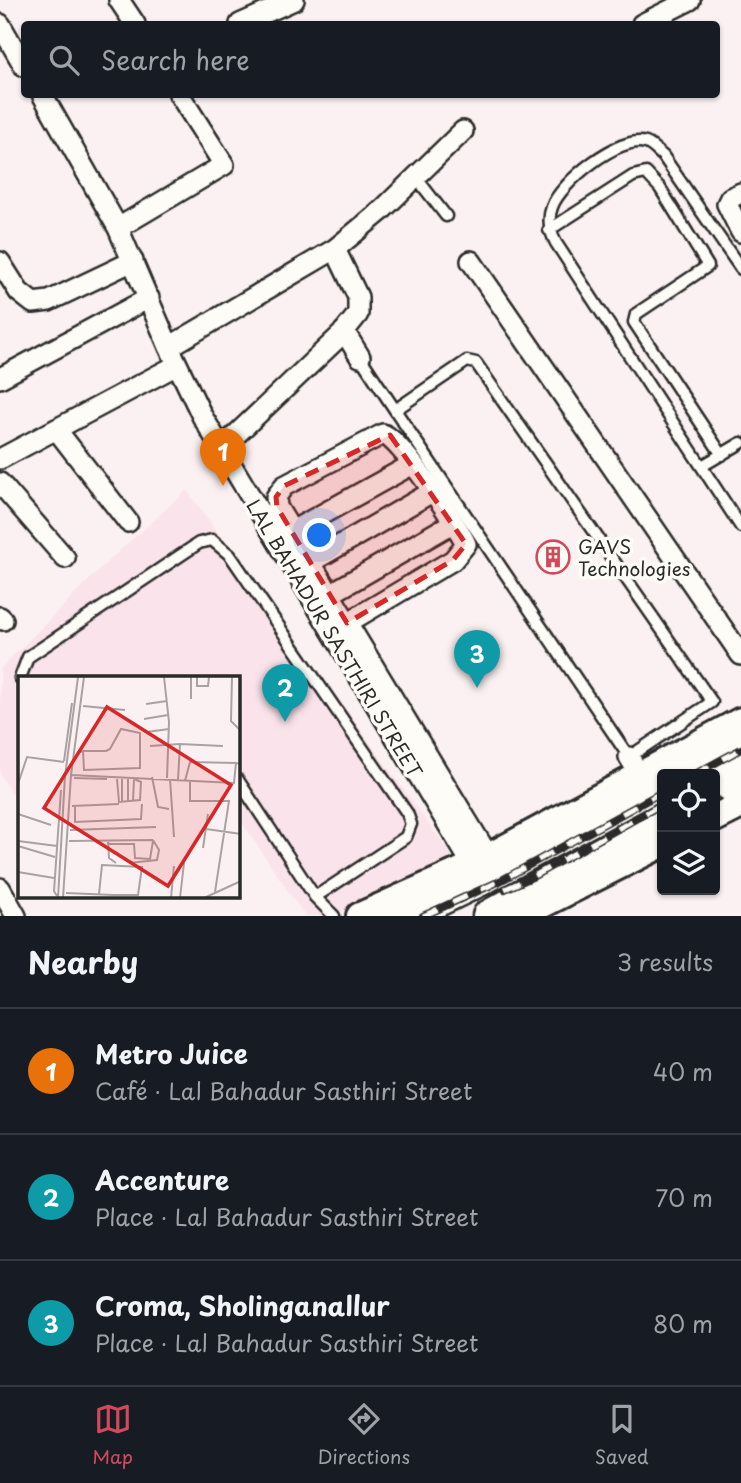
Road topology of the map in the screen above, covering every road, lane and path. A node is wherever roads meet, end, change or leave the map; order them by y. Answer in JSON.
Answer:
{"nodes":[{"id":1,"x":119,"y":0,"type":"edge"},
{"id":2,"x":294,"y":0,"type":"edge"},
{"id":3,"x":690,"y":0,"type":"edge"},
{"id":4,"x":133,"y":21,"type":"edge"},
{"id":5,"x":247,"y":21,"type":"edge"},
{"id":6,"x":648,"y":21,"type":"edge"},
{"id":7,"x":0,"y":24,"type":"edge"},
{"id":8,"x":21,"y":61,"type":"edge"},
{"id":9,"x":43,"y":98,"type":"edge"},
{"id":10,"x":182,"y":98,"type":"edge"},
{"id":11,"x":463,"y":131,"type":"dead end"},
{"id":12,"x":415,"y":176,"type":"junction"},
{"id":13,"x":741,"y":193,"type":"edge"},
{"id":14,"x":446,"y":216,"type":"dead end"},
{"id":15,"x":118,"y":228,"type":"junction"},
{"id":16,"x":549,"y":230,"type":"junction"},
{"id":17,"x":741,"y":232,"type":"edge"},
{"id":18,"x":335,"y":249,"type":"junction"},
{"id":19,"x":133,"y":261,"type":"junction"},
{"id":20,"x":471,"y":261,"type":"dead end"},
{"id":21,"x":0,"y":262,"type":"edge"},
{"id":22,"x":741,"y":269,"type":"edge"},
{"id":23,"x":149,"y":298,"type":"junction"},
{"id":24,"x":344,"y":331,"type":"junction"},
{"id":25,"x":173,"y":356,"type":"junction"},
{"id":26,"x":360,"y":357,"type":"joint"},
{"id":27,"x":0,"y":378,"type":"edge"},
{"id":28,"x":395,"y":410,"type":"junction"},
{"id":29,"x":56,"y":429,"type":"junction"},
{"id":30,"x":741,"y":443,"type":"edge"},
{"id":31,"x":222,"y":448,"type":"junction"},
{"id":32,"x":722,"y":455,"type":"junction"},
{"id":33,"x":0,"y":459,"type":"edge"},
{"id":34,"x":413,"y":464,"type":"junction"},
{"id":35,"x":702,"y":466,"type":"junction"},
{"id":36,"x":0,"y":483,"type":"edge"},
{"id":37,"x":432,"y":492,"type":"junction"},
{"id":38,"x":128,"y":522,"type":"dead end"},
{"id":39,"x":453,"y":523,"type":"junction"},
{"id":40,"x":741,"y":527,"type":"edge"},
{"id":41,"x":292,"y":531,"type":"junction"},
{"id":42,"x":65,"y":558,"type":"dead end"},
{"id":43,"x":311,"y":562,"type":"junction"},
{"id":44,"x":330,"y":594,"type":"junction"},
{"id":45,"x":347,"y":623,"type":"junction"},
{"id":46,"x":741,"y":655,"type":"edge"},
{"id":47,"x":21,"y":676,"type":"edge"},
{"id":48,"x":741,"y":721,"type":"edge"},
{"id":49,"x":741,"y":740,"type":"edge"},
{"id":50,"x":712,"y":755,"type":"junction"},
{"id":51,"x":686,"y":769,"type":"edge"},
{"id":52,"x":644,"y":772,"type":"edge"},
{"id":53,"x":240,"y":783,"type":"edge"},
{"id":54,"x":731,"y":790,"type":"edge"},
{"id":55,"x":720,"y":809,"type":"edge"},
{"id":56,"x":657,"y":824,"type":"edge"},
{"id":57,"x":657,"y":846,"type":"edge"},
{"id":58,"x":487,"y":867,"type":"junction"},
{"id":59,"x":0,"y":888,"type":"edge"},
{"id":60,"x":315,"y":897,"type":"junction"},
{"id":61,"x":520,"y":907,"type":"edge"},
{"id":62,"x":16,"y":916,"type":"edge"},
{"id":63,"x":334,"y":916,"type":"edge"},
{"id":64,"x":360,"y":916,"type":"edge"},
{"id":65,"x":407,"y":916,"type":"edge"},
{"id":66,"x":488,"y":916,"type":"edge"}],
"edges":[{"from":1,"to":4,"type":"street"},
{"from":2,"to":5,"type":"street"},
{"from":3,"to":6,"type":"street"},
{"from":7,"to":8,"type":"street"},
{"from":9,"to":15,"type":"street","name":"LAL BAHADUR SASTHIRI STREET"},
{"from":10,"to":15,"type":"street"},
{"from":11,"to":12,"type":"street"},
{"from":12,"to":14,"type":"lane"},
{"from":12,"to":18,"type":"street"},
{"from":13,"to":17,"type":"street"},
{"from":15,"to":19,"type":"street","name":"LAL BAHADUR SASTHIRI STREET"},
{"from":16,"to":22,"type":"lane"},
{"from":16,"to":32,"type":"lane"},
{"from":16,"to":35,"type":"lane"},
{"from":18,"to":24,"type":"street"},
{"from":18,"to":25,"type":"street"},
{"from":19,"to":21,"type":"street"},
{"from":19,"to":23,"type":"street","name":"LAL BAHADUR SASTHIRI STREET"},
{"from":20,"to":46,"type":"street"},
{"from":23,"to":25,"type":"street","name":"LAL BAHADUR SASTHIRI STREET"},
{"from":23,"to":27,"type":"street"},
{"from":24,"to":26,"type":"street"},
{"from":24,"to":31,"type":"street"},
{"from":25,"to":29,"type":"street"},
{"from":25,"to":31,"type":"street","name":"LAL BAHADUR SASTHIRI STREET"},
{"from":26,"to":28,"type":"lane"},
{"from":28,"to":52,"type":"lane"},
{"from":28,"to":52,"type":"lane"},
{"from":29,"to":33,"type":"street"},
{"from":29,"to":38,"type":"street"},
{"from":30,"to":32,"type":"lane"},
{"from":31,"to":58,"type":"street","name":"LAL BAHADUR SASTHIRI STREET"},
{"from":32,"to":35,"type":"lane"},
{"from":34,"to":37,"type":"street"},
{"from":34,"to":41,"type":"street"},
{"from":34,"to":41,"type":"street"},
{"from":35,"to":40,"type":"lane"},
{"from":36,"to":42,"type":"street"},
{"from":37,"to":39,"type":"street"},
{"from":37,"to":43,"type":"street"},
{"from":39,"to":44,"type":"street"},
{"from":39,"to":45,"type":"street"},
{"from":41,"to":43,"type":"street"},
{"from":43,"to":44,"type":"street"},
{"from":44,"to":45,"type":"street"},
{"from":45,"to":58,"type":"street"},
{"from":47,"to":60,"type":"lane"},
{"from":48,"to":52,"type":"street"},
{"from":49,"to":50,"type":"main road"},
{"from":50,"to":51,"type":"main road"},
{"from":50,"to":54,"type":"main road"},
{"from":52,"to":58,"type":"main road"},
{"from":53,"to":60,"type":"lane"},
{"from":54,"to":55,"type":"street"},
{"from":56,"to":61,"type":"main road"},
{"from":57,"to":61,"type":"street"},
{"from":58,"to":61,"type":"main road"},
{"from":58,"to":64,"type":"street"},
{"from":58,"to":65,"type":"main road"},
{"from":59,"to":62,"type":"street"},
{"from":60,"to":63,"type":"lane"},
{"from":61,"to":66,"type":"main road"}]}
